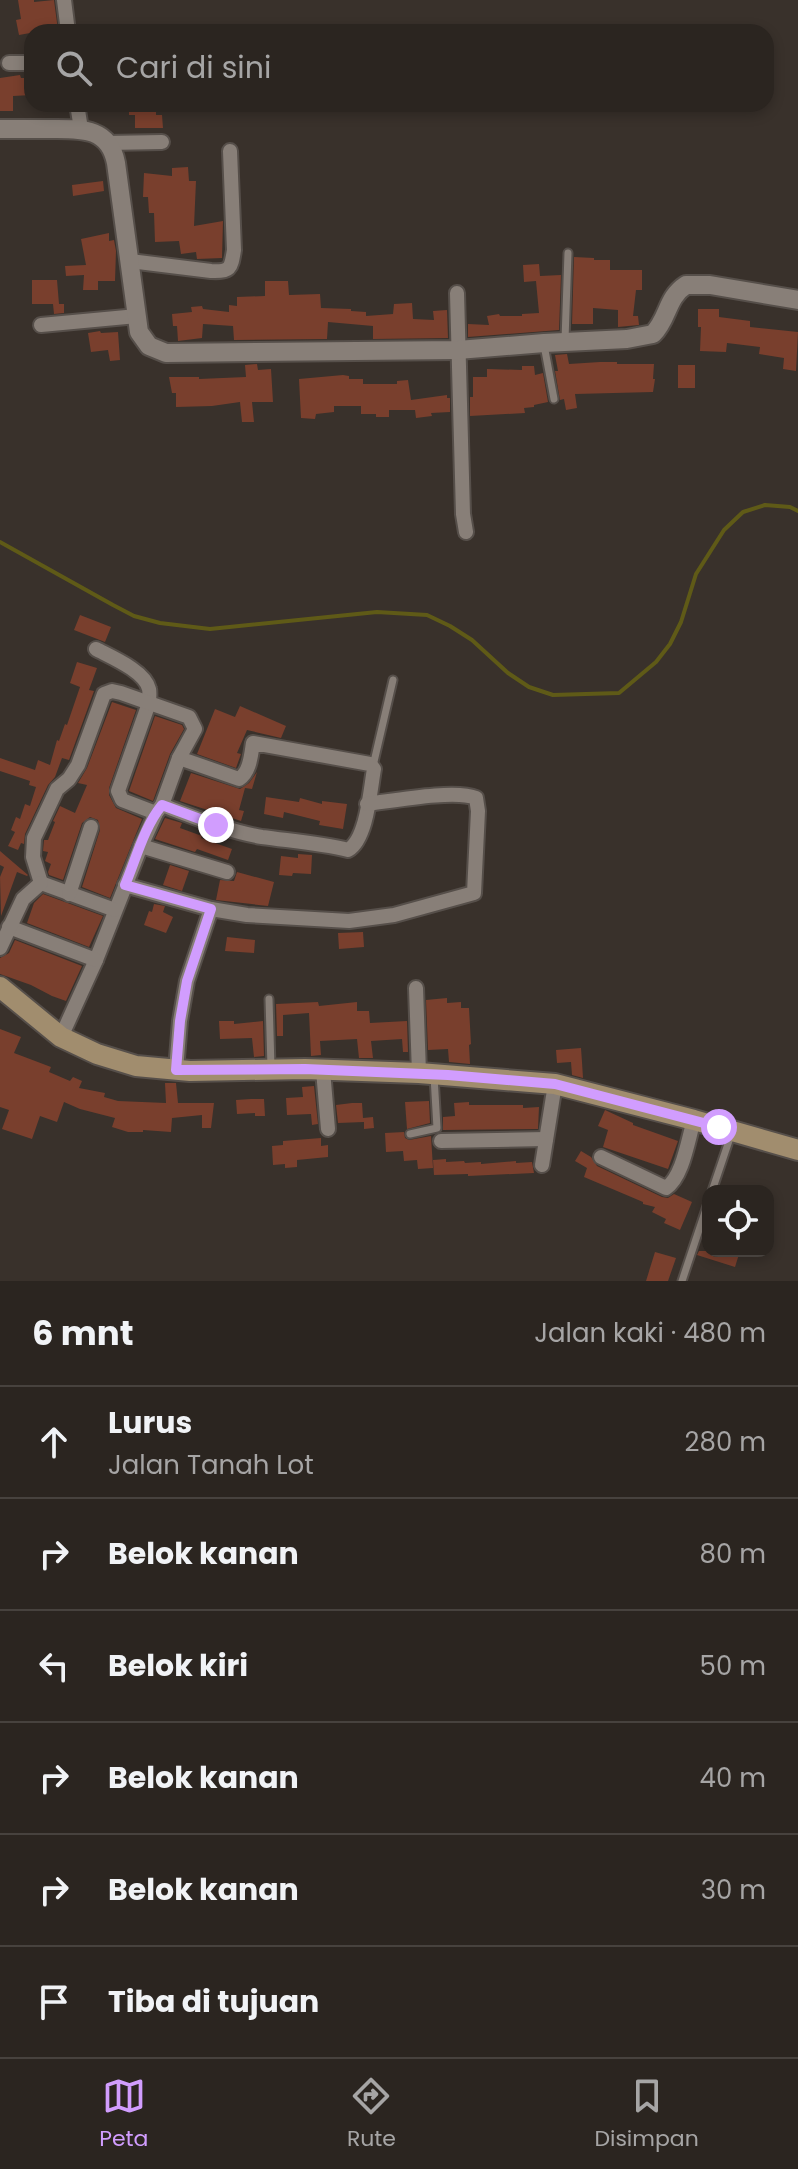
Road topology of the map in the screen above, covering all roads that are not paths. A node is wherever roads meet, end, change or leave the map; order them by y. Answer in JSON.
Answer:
{"nodes":[{"id":1,"x":64,"y":0,"type":"edge"},
{"id":2,"x":67,"y":24,"type":"edge"},
{"id":3,"x":9,"y":63,"type":"dead end"},
{"id":4,"x":24,"y":63,"type":"edge"},
{"id":5,"x":78,"y":112,"type":"edge"},
{"id":6,"x":0,"y":129,"type":"edge"},
{"id":7,"x":81,"y":129,"type":"junction"},
{"id":8,"x":162,"y":142,"type":"dead end"},
{"id":9,"x":107,"y":143,"type":"junction"},
{"id":10,"x":230,"y":151,"type":"dead end"},
{"id":11,"x":568,"y":253,"type":"dead end"},
{"id":12,"x":130,"y":261,"type":"junction"},
{"id":13,"x":457,"y":293,"type":"dead end"},
{"id":14,"x":798,"y":300,"type":"edge"},
{"id":15,"x":137,"y":316,"type":"junction"},
{"id":16,"x":41,"y":325,"type":"dead end"},
{"id":17,"x":565,"y":342,"type":"junction"},
{"id":18,"x":544,"y":343,"type":"junction"},
{"id":19,"x":458,"y":350,"type":"junction"},
{"id":20,"x":554,"y":399,"type":"dead end"},
{"id":21,"x":466,"y":532,"type":"dead end"},
{"id":22,"x":96,"y":649,"type":"dead end"},
{"id":23,"x":393,"y":680,"type":"dead end"},
{"id":24,"x":149,"y":703,"type":"junction"},
{"id":25,"x":179,"y":758,"type":"junction"},
{"id":26,"x":373,"y":766,"type":"junction"},
{"id":27,"x":367,"y":804,"type":"junction"},
{"id":28,"x":159,"y":809,"type":"junction"},
{"id":29,"x":91,"y":827,"type":"dead end"},
{"id":30,"x":141,"y":846,"type":"junction"},
{"id":31,"x":227,"y":872,"type":"dead end"},
{"id":32,"x":41,"y":883,"type":"junction"},
{"id":33,"x":125,"y":885,"type":"junction"},
{"id":34,"x":69,"y":894,"type":"junction"},
{"id":35,"x":211,"y":909,"type":"junction"},
{"id":36,"x":115,"y":910,"type":"junction"},
{"id":37,"x":9,"y":927,"type":"junction"},
{"id":38,"x":0,"y":948,"type":"edge"},
{"id":39,"x":96,"y":960,"type":"junction"},
{"id":40,"x":0,"y":987,"type":"edge"},
{"id":41,"x":416,"y":988,"type":"dead end"},
{"id":42,"x":269,"y":999,"type":"dead end"},
{"id":43,"x":61,"y":1037,"type":"junction"},
{"id":44,"x":271,"y":1069,"type":"junction"},
{"id":45,"x":176,"y":1070,"type":"junction"},
{"id":46,"x":323,"y":1070,"type":"junction"},
{"id":47,"x":426,"y":1074,"type":"junction"},
{"id":48,"x":555,"y":1084,"type":"junction"},
{"id":49,"x":694,"y":1120,"type":"junction"},
{"id":50,"x":328,"y":1129,"type":"dead end"},
{"id":51,"x":732,"y":1131,"type":"junction"},
{"id":52,"x":410,"y":1134,"type":"dead end"},
{"id":53,"x":546,"y":1139,"type":"junction"},
{"id":54,"x":441,"y":1141,"type":"dead end"},
{"id":55,"x":798,"y":1150,"type":"edge"},
{"id":56,"x":601,"y":1157,"type":"dead end"},
{"id":57,"x":542,"y":1165,"type":"dead end"},
{"id":58,"x":714,"y":1185,"type":"edge"},
{"id":59,"x":702,"y":1223,"type":"edge"},
{"id":60,"x":685,"y":1279,"type":"edge"}],
"edges":[{"from":1,"to":2,"type":"street"},
{"from":3,"to":4,"type":"street"},
{"from":5,"to":7,"type":"street"},
{"from":6,"to":7,"type":"street"},
{"from":7,"to":9,"type":"street"},
{"from":8,"to":9,"type":"street"},
{"from":9,"to":12,"type":"street"},
{"from":10,"to":12,"type":"street"},
{"from":11,"to":17,"type":"lane"},
{"from":12,"to":15,"type":"street"},
{"from":13,"to":19,"type":"street"},
{"from":14,"to":17,"type":"street"},
{"from":15,"to":16,"type":"street"},
{"from":15,"to":19,"type":"street"},
{"from":17,"to":18,"type":"street"},
{"from":18,"to":19,"type":"street"},
{"from":18,"to":20,"type":"lane"},
{"from":19,"to":21,"type":"street"},
{"from":22,"to":24,"type":"street"},
{"from":23,"to":26,"type":"lane"},
{"from":24,"to":25,"type":"street"},
{"from":24,"to":28,"type":"street"},
{"from":24,"to":32,"type":"street"},
{"from":25,"to":26,"type":"street"},
{"from":25,"to":28,"type":"street"},
{"from":26,"to":27,"type":"street"},
{"from":27,"to":28,"type":"street"},
{"from":27,"to":35,"type":"street"},
{"from":28,"to":30,"type":"street"},
{"from":29,"to":34,"type":"street"},
{"from":30,"to":31,"type":"street"},
{"from":30,"to":33,"type":"street"},
{"from":32,"to":34,"type":"street"},
{"from":32,"to":37,"type":"street"},
{"from":33,"to":35,"type":"street"},
{"from":33,"to":36,"type":"street"},
{"from":34,"to":36,"type":"street"},
{"from":35,"to":45,"type":"street"},
{"from":36,"to":39,"type":"street"},
{"from":37,"to":38,"type":"street"},
{"from":37,"to":39,"type":"street"},
{"from":39,"to":43,"type":"street"},
{"from":40,"to":43,"type":"main road"},
{"from":41,"to":47,"type":"street"},
{"from":42,"to":44,"type":"lane"},
{"from":43,"to":45,"type":"main road"},
{"from":44,"to":45,"type":"main road"},
{"from":44,"to":46,"type":"main road"},
{"from":46,"to":47,"type":"main road"},
{"from":46,"to":50,"type":"street"},
{"from":47,"to":48,"type":"main road"},
{"from":47,"to":52,"type":"lane"},
{"from":48,"to":49,"type":"main road"},
{"from":48,"to":53,"type":"street"},
{"from":49,"to":51,"type":"main road"},
{"from":49,"to":56,"type":"street"},
{"from":51,"to":55,"type":"main road"},
{"from":51,"to":58,"type":"lane"},
{"from":53,"to":54,"type":"street"},
{"from":53,"to":57,"type":"street"},
{"from":59,"to":60,"type":"lane"}]}
